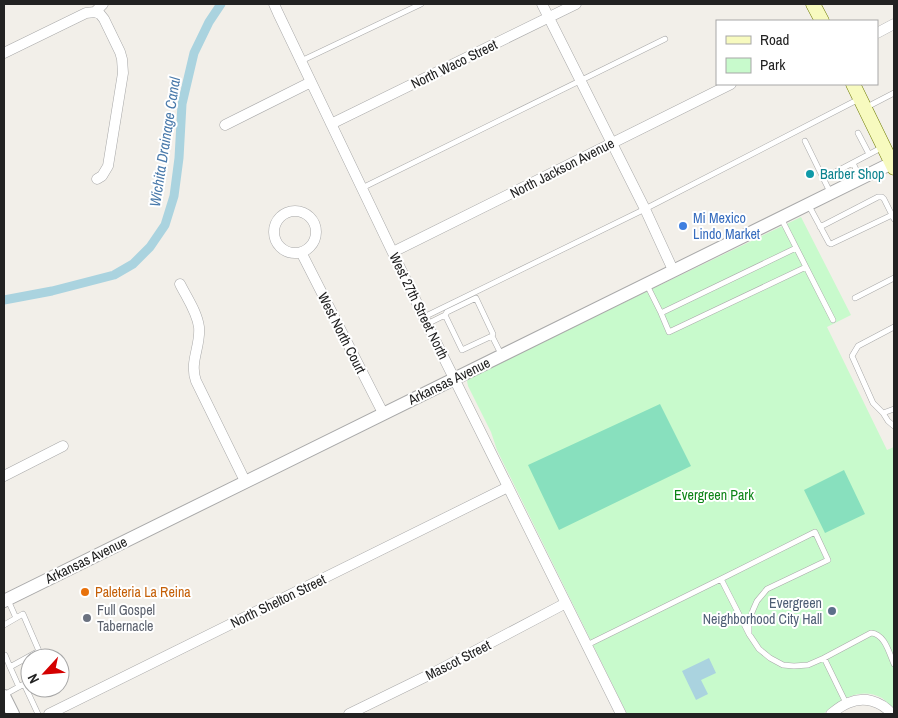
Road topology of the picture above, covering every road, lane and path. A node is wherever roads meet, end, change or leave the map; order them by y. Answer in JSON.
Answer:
{"nodes":[{"id":1,"x":102,"y":4,"type":"edge"},
{"id":2,"x":274,"y":4,"type":"edge"},
{"id":3,"x":421,"y":4,"type":"edge"},
{"id":4,"x":542,"y":4,"type":"edge"},
{"id":5,"x":576,"y":4,"type":"edge"},
{"id":6,"x":813,"y":4,"type":"edge"},
{"id":7,"x":95,"y":12,"type":"junction"},
{"id":8,"x":549,"y":18,"type":"junction"},
{"id":9,"x":821,"y":20,"type":"edge"},
{"id":10,"x":894,"y":24,"type":"edge"},
{"id":11,"x":878,"y":32,"type":"edge"},
{"id":12,"x":665,"y":39,"type":"dead end"},
{"id":13,"x":4,"y":53,"type":"edge"},
{"id":14,"x":301,"y":61,"type":"junction"},
{"id":15,"x":580,"y":81,"type":"junction"},
{"id":16,"x":311,"y":82,"type":"junction"},
{"id":17,"x":729,"y":85,"type":"edge"},
{"id":18,"x":853,"y":85,"type":"edge"},
{"id":19,"x":894,"y":94,"type":"edge"},
{"id":20,"x":862,"y":103,"type":"junction"},
{"id":21,"x":331,"y":124,"type":"junction"},
{"id":22,"x":225,"y":125,"type":"dead end"},
{"id":23,"x":858,"y":133,"type":"dead end"},
{"id":24,"x":805,"y":141,"type":"dead end"},
{"id":25,"x":611,"y":144,"type":"junction"},
{"id":26,"x":884,"y":147,"type":"junction"},
{"id":27,"x":869,"y":154,"type":"junction"},
{"id":28,"x":853,"y":163,"type":"junction"},
{"id":29,"x":893,"y":164,"type":"edge"},
{"id":30,"x":824,"y":178,"type":"junction"},
{"id":31,"x":860,"y":178,"type":"junction"},
{"id":32,"x":97,"y":179,"type":"dead end"},
{"id":33,"x":362,"y":188,"type":"junction"},
{"id":34,"x":831,"y":193,"type":"junction"},
{"id":35,"x":808,"y":204,"type":"junction"},
{"id":36,"x":644,"y":209,"type":"junction"},
{"id":37,"x":781,"y":217,"type":"junction"},
{"id":38,"x":893,"y":217,"type":"edge"},
{"id":39,"x":820,"y":226,"type":"junction"},
{"id":40,"x":796,"y":248,"type":"junction"},
{"id":41,"x":301,"y":252,"type":"junction"},
{"id":42,"x":393,"y":252,"type":"junction"},
{"id":43,"x":806,"y":268,"type":"junction"},
{"id":44,"x":673,"y":270,"type":"junction"},
{"id":45,"x":894,"y":278,"type":"edge"},
{"id":46,"x":646,"y":283,"type":"junction"},
{"id":47,"x":180,"y":284,"type":"dead end"},
{"id":48,"x":855,"y":298,"type":"dead end"},
{"id":49,"x":661,"y":313,"type":"junction"},
{"id":50,"x":445,"y":315,"type":"junction"},
{"id":51,"x":833,"y":320,"type":"dead end"},
{"id":52,"x":426,"y":321,"type":"junction"},
{"id":53,"x":894,"y":327,"type":"edge"},
{"id":54,"x":492,"y":336,"type":"junction"},
{"id":55,"x":502,"y":355,"type":"junction"},
{"id":56,"x":454,"y":378,"type":"junction"},
{"id":57,"x":894,"y":409,"type":"edge"},
{"id":58,"x":383,"y":413,"type":"junction"},
{"id":59,"x":883,"y":413,"type":"junction"},
{"id":60,"x":894,"y":426,"type":"edge"},
{"id":61,"x":64,"y":446,"type":"dead end"},
{"id":62,"x":4,"y":476,"type":"edge"},
{"id":63,"x":245,"y":481,"type":"junction"},
{"id":64,"x":508,"y":487,"type":"junction"},
{"id":65,"x":721,"y":579,"type":"junction"},
{"id":66,"x":5,"y":600,"type":"edge"},
{"id":67,"x":566,"y":604,"type":"junction"},
{"id":68,"x":16,"y":618,"type":"junction"},
{"id":69,"x":4,"y":625,"type":"edge"},
{"id":70,"x":749,"y":634,"type":"junction"},
{"id":71,"x":587,"y":646,"type":"junction"},
{"id":72,"x":4,"y":655,"type":"edge"},
{"id":73,"x":824,"y":658,"type":"junction"},
{"id":74,"x":894,"y":664,"type":"edge"},
{"id":75,"x":10,"y":667,"type":"junction"},
{"id":76,"x":19,"y":687,"type":"junction"},
{"id":77,"x":4,"y":695,"type":"edge"},
{"id":78,"x":846,"y":703,"type":"junction"},
{"id":79,"x":892,"y":712,"type":"edge"},
{"id":80,"x":13,"y":714,"type":"edge"},
{"id":81,"x":38,"y":714,"type":"edge"},
{"id":82,"x":49,"y":714,"type":"edge"},
{"id":83,"x":349,"y":714,"type":"edge"},
{"id":84,"x":621,"y":714,"type":"edge"},
{"id":85,"x":831,"y":714,"type":"edge"}],
"edges":[{"from":1,"to":7,"type":"street"},
{"from":2,"to":14,"type":"street","name":"West 27th Street North"},
{"from":3,"to":14,"type":"lane"},
{"from":4,"to":8,"type":"street"},
{"from":5,"to":8,"type":"street","name":"North Waco Street"},
{"from":6,"to":9,"type":"main road"},
{"from":7,"to":13,"type":"street"},
{"from":7,"to":32,"type":"street"},
{"from":8,"to":15,"type":"street"},
{"from":8,"to":21,"type":"street","name":"North Waco Street"},
{"from":10,"to":11,"type":"street"},
{"from":12,"to":15,"type":"lane"},
{"from":14,"to":16,"type":"street","name":"West 27th Street North"},
{"from":15,"to":25,"type":"street"},
{"from":15,"to":33,"type":"lane"},
{"from":16,"to":21,"type":"street","name":"West 27th Street North"},
{"from":16,"to":22,"type":"street"},
{"from":17,"to":25,"type":"street","name":"North Jackson Avenue"},
{"from":18,"to":20,"type":"main road"},
{"from":19,"to":20,"type":"lane"},
{"from":20,"to":26,"type":"main road"},
{"from":20,"to":36,"type":"lane"},
{"from":21,"to":33,"type":"street","name":"West 27th Street North"},
{"from":23,"to":27,"type":"lane"},
{"from":24,"to":30,"type":"lane"},
{"from":25,"to":36,"type":"street"},
{"from":25,"to":42,"type":"street","name":"North Jackson Avenue"},
{"from":26,"to":27,"type":"lane"},
{"from":26,"to":29,"type":"main road"},
{"from":27,"to":28,"type":"lane"},
{"from":28,"to":30,"type":"lane"},
{"from":28,"to":31,"type":"lane"},
{"from":29,"to":31,"type":"street","name":"Arkansas Avenue"},
{"from":30,"to":34,"type":"lane"},
{"from":31,"to":34,"type":"street","name":"Arkansas Avenue"},
{"from":33,"to":42,"type":"street","name":"West 27th Street North"},
{"from":34,"to":35,"type":"street","name":"Arkansas Avenue"},
{"from":35,"to":37,"type":"street","name":"Arkansas Avenue"},
{"from":35,"to":39,"type":"lane"},
{"from":36,"to":44,"type":"street"},
{"from":36,"to":52,"type":"lane"},
{"from":37,"to":40,"type":"lane"},
{"from":37,"to":44,"type":"street","name":"Arkansas Avenue"},
{"from":38,"to":39,"type":"lane"},
{"from":38,"to":39,"type":"lane"},
{"from":40,"to":43,"type":"lane"},
{"from":40,"to":49,"type":"lane"},
{"from":41,"to":41,"type":"street"},
{"from":41,"to":58,"type":"street","name":"West North Court"},
{"from":42,"to":52,"type":"street","name":"West 27th Street North"},
{"from":43,"to":49,"type":"lane"},
{"from":43,"to":51,"type":"lane"},
{"from":44,"to":46,"type":"street","name":"Arkansas Avenue"},
{"from":45,"to":48,"type":"lane"},
{"from":46,"to":49,"type":"lane"},
{"from":46,"to":55,"type":"street","name":"Arkansas Avenue"},
{"from":47,"to":63,"type":"street"},
{"from":50,"to":52,"type":"lane"},
{"from":50,"to":54,"type":"lane"},
{"from":50,"to":54,"type":"lane"},
{"from":52,"to":56,"type":"street","name":"West 27th Street North"},
{"from":53,"to":59,"type":"lane"},
{"from":54,"to":55,"type":"lane"},
{"from":55,"to":56,"type":"street","name":"Arkansas Avenue"},
{"from":56,"to":58,"type":"street","name":"Arkansas Avenue"},
{"from":56,"to":64,"type":"street","name":"West 27th Street North"},
{"from":57,"to":59,"type":"lane"},
{"from":58,"to":63,"type":"street","name":"Arkansas Avenue"},
{"from":59,"to":60,"type":"lane"},
{"from":61,"to":62,"type":"street"},
{"from":63,"to":66,"type":"street","name":"Arkansas Avenue"},
{"from":64,"to":67,"type":"street","name":"West 27th Street North"},
{"from":64,"to":82,"type":"street","name":"North Shelton Street"},
{"from":65,"to":70,"type":"lane"},
{"from":65,"to":70,"type":"lane"},
{"from":65,"to":71,"type":"lane"},
{"from":66,"to":68,"type":"lane"},
{"from":67,"to":71,"type":"street","name":"West 27th Street North"},
{"from":67,"to":83,"type":"street","name":"Mascot Street"},
{"from":68,"to":69,"type":"lane"},
{"from":68,"to":75,"type":"lane"},
{"from":70,"to":73,"type":"lane"},
{"from":71,"to":84,"type":"street","name":"West 27th Street North"},
{"from":72,"to":75,"type":"lane"},
{"from":73,"to":74,"type":"lane"},
{"from":73,"to":78,"type":"lane"},
{"from":75,"to":76,"type":"lane"},
{"from":76,"to":77,"type":"lane"},
{"from":76,"to":81,"type":"lane"},
{"from":77,"to":80,"type":"street"},
{"from":78,"to":79,"type":"street"},
{"from":78,"to":85,"type":"street"}]}
